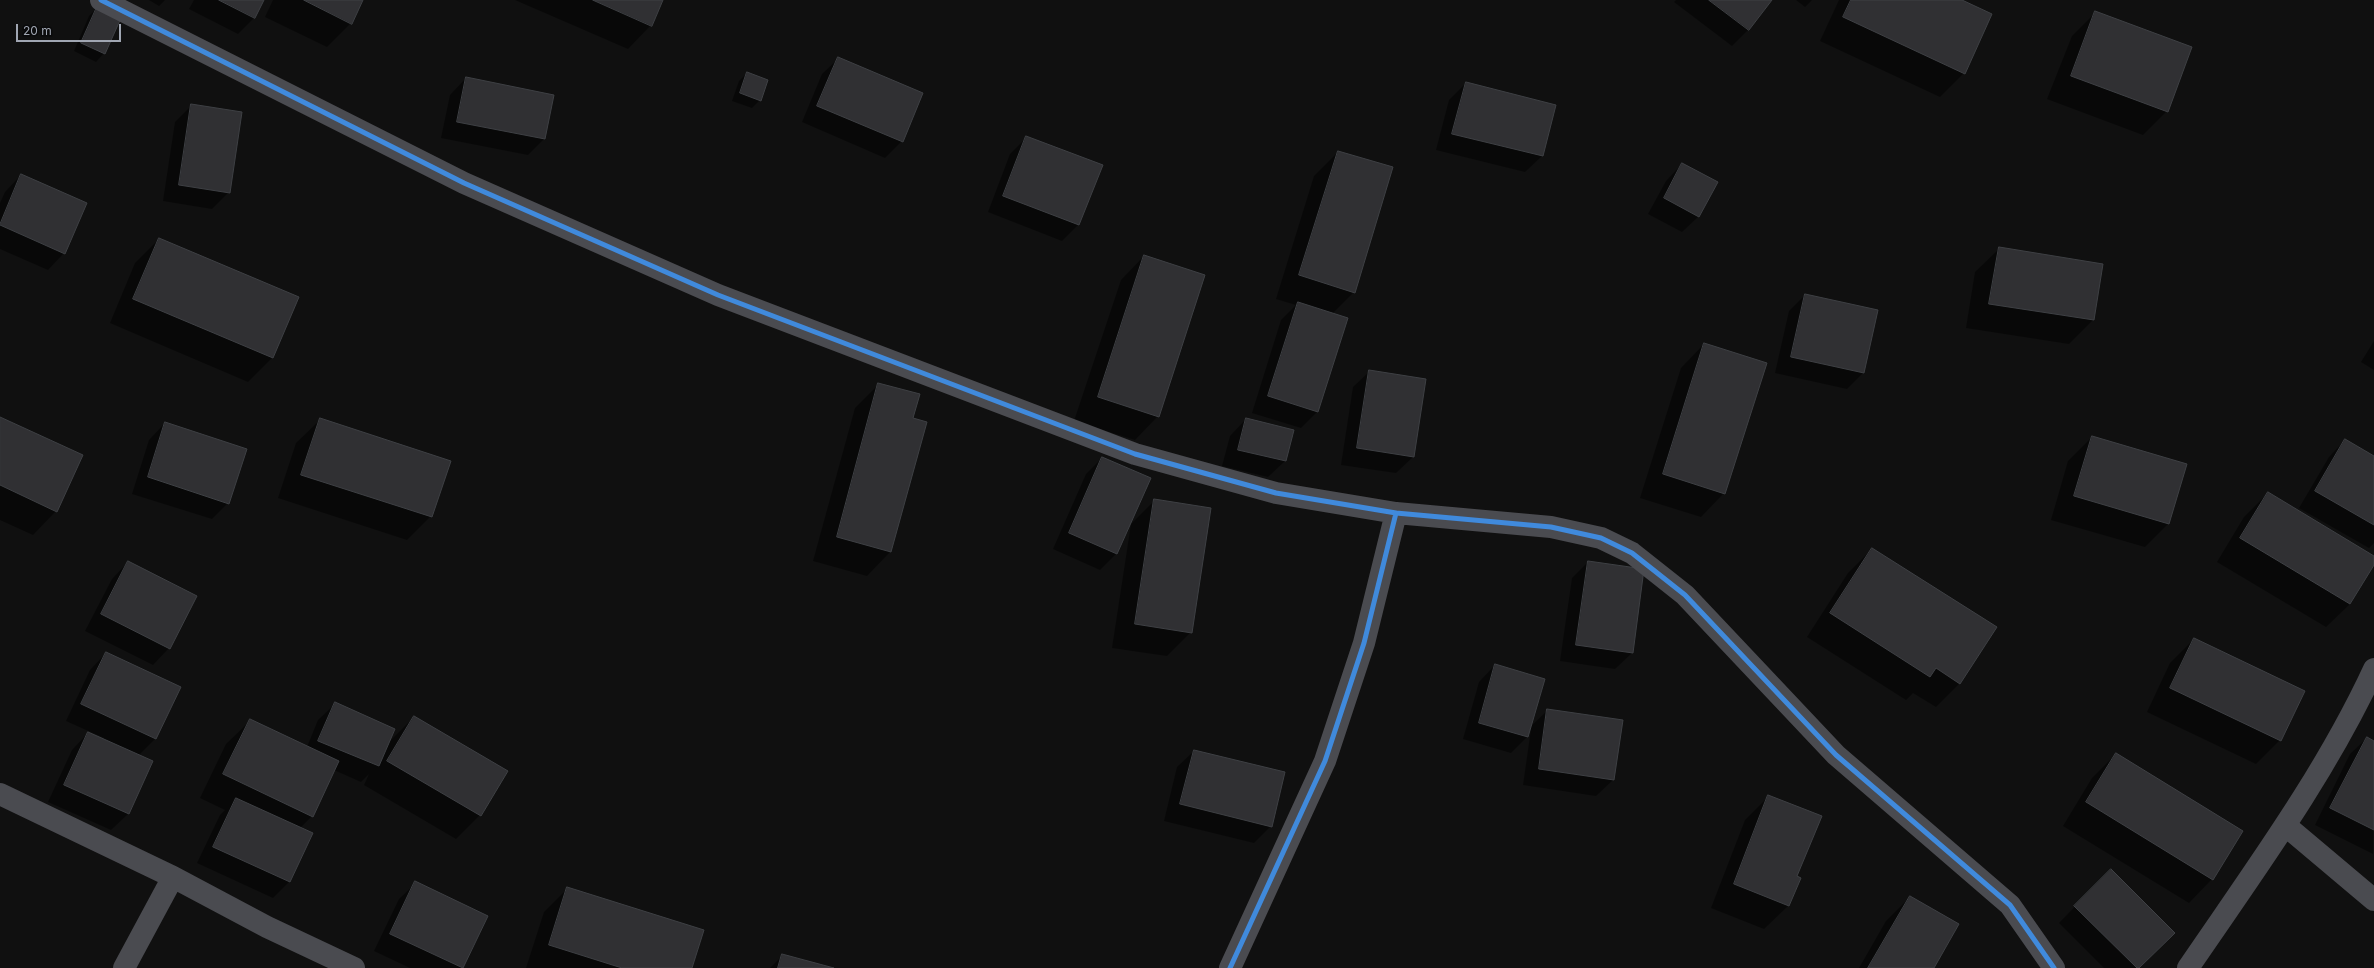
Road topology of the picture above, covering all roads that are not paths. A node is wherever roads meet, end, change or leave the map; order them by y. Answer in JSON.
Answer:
{"nodes":[{"id":1,"x":100,"y":0,"type":"edge"},
{"id":2,"x":1396,"y":513,"type":"junction"},
{"id":3,"x":2374,"y":669,"type":"edge"},
{"id":4,"x":0,"y":794,"type":"edge"},
{"id":5,"x":2285,"y":825,"type":"junction"},
{"id":6,"x":173,"y":877,"type":"junction"},
{"id":7,"x":2374,"y":900,"type":"edge"},
{"id":8,"x":124,"y":968,"type":"edge"},
{"id":9,"x":354,"y":968,"type":"edge"},
{"id":10,"x":1230,"y":968,"type":"edge"},
{"id":11,"x":2054,"y":968,"type":"edge"},
{"id":12,"x":2188,"y":968,"type":"edge"}],
"edges":[{"from":1,"to":2,"type":"street"},
{"from":2,"to":10,"type":"street"},
{"from":2,"to":11,"type":"street"},
{"from":3,"to":5,"type":"street"},
{"from":4,"to":6,"type":"street"},
{"from":5,"to":7,"type":"street"},
{"from":5,"to":12,"type":"street"},
{"from":6,"to":8,"type":"street"},
{"from":6,"to":9,"type":"street"}]}
